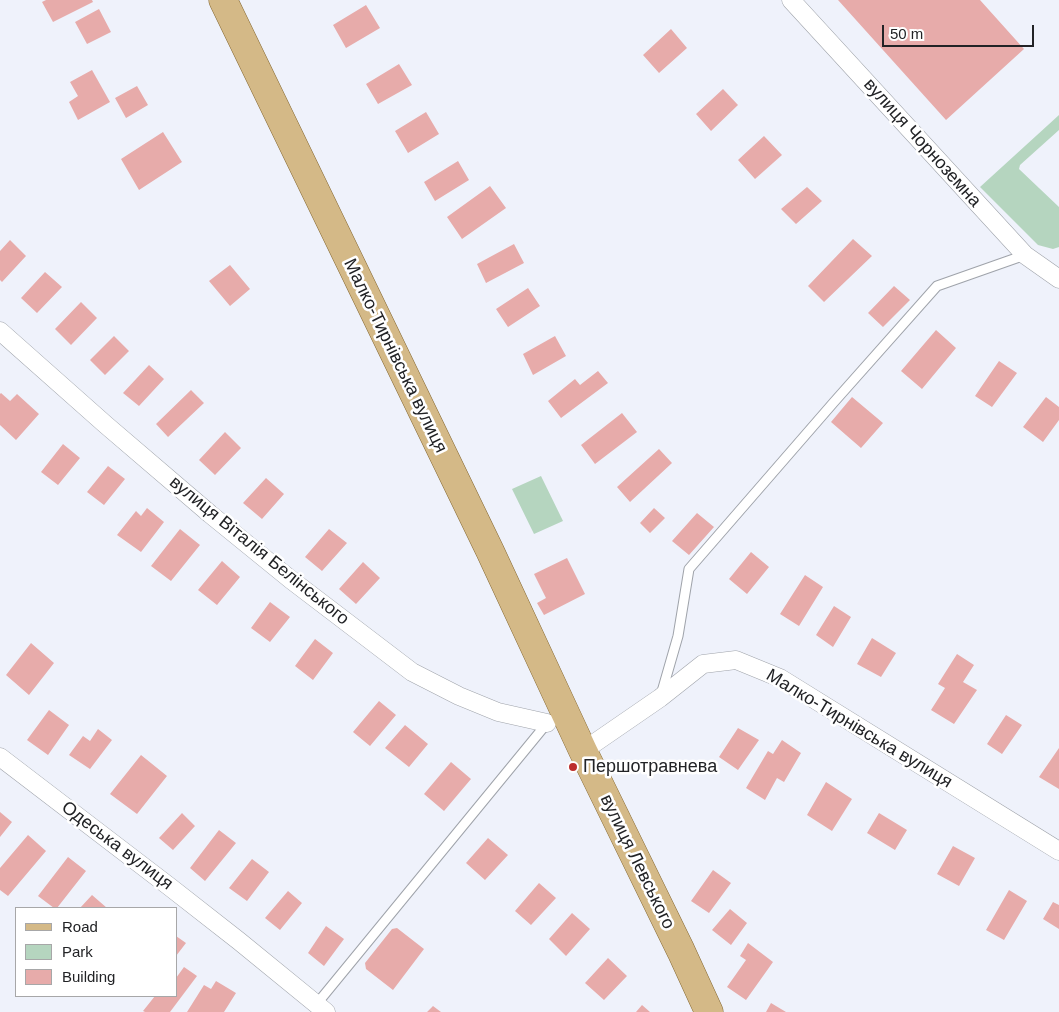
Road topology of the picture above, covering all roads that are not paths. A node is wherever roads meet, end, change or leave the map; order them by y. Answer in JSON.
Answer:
{"nodes":[{"id":1,"x":223,"y":0,"type":"edge"},
{"id":2,"x":791,"y":0,"type":"edge"},
{"id":3,"x":1025,"y":256,"type":"junction"},
{"id":4,"x":1059,"y":280,"type":"edge"},
{"id":5,"x":0,"y":331,"type":"edge"},
{"id":6,"x":660,"y":698,"type":"junction"},
{"id":7,"x":556,"y":717,"type":"junction"},
{"id":8,"x":583,"y":751,"type":"junction"},
{"id":9,"x":0,"y":757,"type":"edge"},
{"id":10,"x":1059,"y":850,"type":"edge"},
{"id":11,"x":318,"y":1010,"type":"edge"},
{"id":12,"x":709,"y":1012,"type":"edge"}],
"edges":[{"from":1,"to":7,"type":"main road","name":"Малко-Тирнівська вулиця"},
{"from":2,"to":3,"type":"street","name":"вулиця Чорноземна"},
{"from":3,"to":4,"type":"street","name":"вулиця Чорноземна"},
{"from":3,"to":6,"type":"lane"},
{"from":5,"to":7,"type":"street","name":"вулиця Віталія Белінського"},
{"from":6,"to":8,"type":"street","name":"Малко-Тирнівська вулиця"},
{"from":6,"to":10,"type":"street","name":"Малко-Тирнівська вулиця"},
{"from":7,"to":8,"type":"main road","name":"вулиця Левського"},
{"from":7,"to":11,"type":"lane"},
{"from":8,"to":12,"type":"main road","name":"вулиця Левського"},
{"from":9,"to":11,"type":"street","name":"Одеська вулиця"}]}
